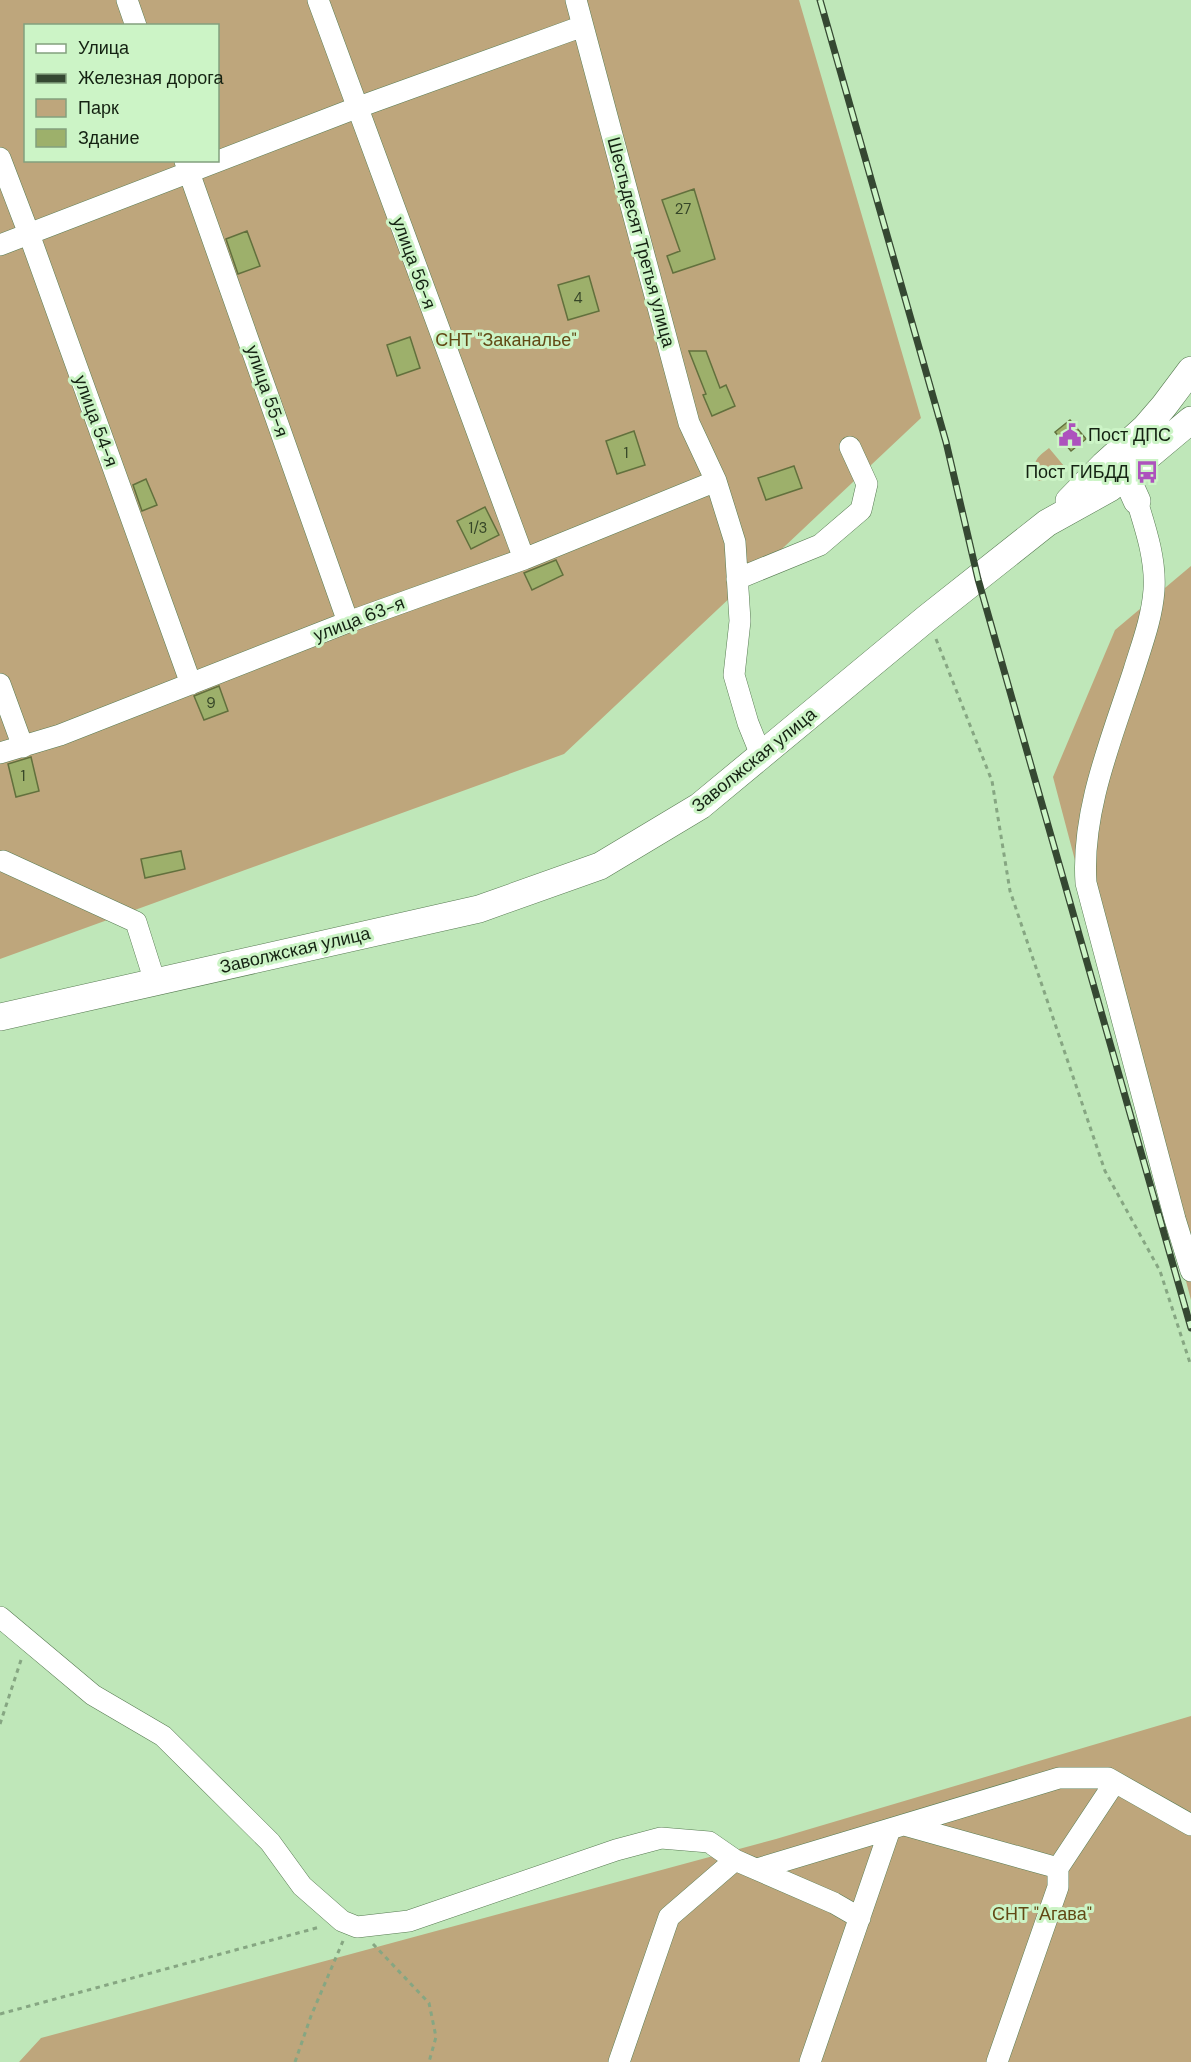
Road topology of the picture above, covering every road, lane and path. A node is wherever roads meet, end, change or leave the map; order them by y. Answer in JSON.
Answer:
{"nodes":[{"id":1,"x":127,"y":0,"type":"edge"},
{"id":2,"x":318,"y":0,"type":"edge"},
{"id":3,"x":576,"y":0,"type":"edge"},
{"id":4,"x":135,"y":24,"type":"edge"},
{"id":5,"x":583,"y":26,"type":"junction"},
{"id":6,"x":356,"y":108,"type":"junction"},
{"id":7,"x":219,"y":156,"type":"edge"},
{"id":8,"x":0,"y":158,"type":"edge"},
{"id":9,"x":201,"y":162,"type":"edge"},
{"id":10,"x":187,"y":167,"type":"edge"},
{"id":11,"x":29,"y":234,"type":"junction"},
{"id":12,"x":0,"y":245,"type":"edge"},
{"id":13,"x":1191,"y":370,"type":"edge"},
{"id":14,"x":1191,"y":420,"type":"edge"},
{"id":15,"x":850,"y":447,"type":"dead end"},
{"id":16,"x":1121,"y":464,"type":"junction"},
{"id":17,"x":716,"y":481,"type":"junction"},
{"id":18,"x":1137,"y":501,"type":"joint"},
{"id":19,"x":524,"y":559,"type":"junction"},
{"id":20,"x":737,"y":579,"type":"junction"},
{"id":21,"x":927,"y":618,"type":"junction"},
{"id":22,"x":348,"y":622,"type":"junction"},
{"id":23,"x":0,"y":684,"type":"edge"},
{"id":24,"x":191,"y":684,"type":"junction"},
{"id":25,"x":23,"y":747,"type":"junction"},
{"id":26,"x":0,"y":753,"type":"edge"},
{"id":27,"x":761,"y":755,"type":"junction"},
{"id":28,"x":3,"y":861,"type":"dead end"},
{"id":29,"x":155,"y":982,"type":"junction"},
{"id":30,"x":0,"y":1017,"type":"edge"},
{"id":31,"x":1191,"y":1271,"type":"edge"},
{"id":32,"x":1191,"y":1366,"type":"edge"},
{"id":33,"x":0,"y":1617,"type":"edge"},
{"id":34,"x":28,"y":1641,"type":"junction"},
{"id":35,"x":0,"y":1724,"type":"edge"},
{"id":36,"x":1115,"y":1782,"type":"junction"},
{"id":37,"x":1191,"y":1826,"type":"edge"},
{"id":38,"x":897,"y":1827,"type":"junction"},
{"id":39,"x":735,"y":1860,"type":"junction"},
{"id":40,"x":1058,"y":1868,"type":"junction"},
{"id":41,"x":757,"y":1869,"type":"junction"},
{"id":42,"x":860,"y":1918,"type":"junction"},
{"id":43,"x":349,"y":1924,"type":"junction"},
{"id":44,"x":0,"y":2014,"type":"edge"},
{"id":45,"x":296,"y":2062,"type":"edge"},
{"id":46,"x":429,"y":2062,"type":"edge"},
{"id":47,"x":619,"y":2062,"type":"edge"},
{"id":48,"x":810,"y":2062,"type":"edge"},
{"id":49,"x":997,"y":2062,"type":"edge"}],
"edges":[{"from":1,"to":4,"type":"street"},
{"from":2,"to":6,"type":"street","name":"улица 56-я"},
{"from":3,"to":5,"type":"street","name":"Шестьдесят Третья улица"},
{"from":5,"to":6,"type":"street"},
{"from":5,"to":17,"type":"street","name":"Шестьдесят Третья улица"},
{"from":6,"to":7,"type":"street"},
{"from":6,"to":19,"type":"street","name":"улица 56-я"},
{"from":8,"to":11,"type":"street","name":"улица 54-я"},
{"from":9,"to":10,"type":"street"},
{"from":10,"to":11,"type":"street"},
{"from":10,"to":22,"type":"street","name":"улица 55-я"},
{"from":11,"to":12,"type":"street"},
{"from":11,"to":24,"type":"street","name":"улица 54-я"},
{"from":13,"to":16,"type":"main road"},
{"from":14,"to":16,"type":"main road"},
{"from":15,"to":20,"type":"street"},
{"from":16,"to":18,"type":"main road"},
{"from":16,"to":21,"type":"main road","name":"Заволжская улица"},
{"from":17,"to":19,"type":"street","name":"улица 63-я"},
{"from":17,"to":20,"type":"street","name":"Шестьдесят Третья улица"},
{"from":18,"to":31,"type":"street"},
{"from":19,"to":22,"type":"street","name":"улица 63-я"},
{"from":20,"to":27,"type":"street","name":"Шестьдесят Третья улица"},
{"from":21,"to":27,"type":"main road","name":"Заволжская улица"},
{"from":21,"to":32,"type":"path"},
{"from":22,"to":24,"type":"street","name":"улица 63-я"},
{"from":23,"to":25,"type":"street"},
{"from":24,"to":25,"type":"street","name":"улица 63-я"},
{"from":25,"to":26,"type":"street","name":"улица 63-я"},
{"from":27,"to":29,"type":"main road","name":"Заволжская улица"},
{"from":28,"to":29,"type":"street"},
{"from":29,"to":30,"type":"main road","name":"Заволжская улица"},
{"from":33,"to":34,"type":"street"},
{"from":34,"to":35,"type":"path"},
{"from":34,"to":43,"type":"street"},
{"from":36,"to":37,"type":"street"},
{"from":36,"to":38,"type":"street"},
{"from":36,"to":40,"type":"street"},
{"from":38,"to":40,"type":"street"},
{"from":38,"to":41,"type":"street"},
{"from":38,"to":42,"type":"street"},
{"from":39,"to":41,"type":"street"},
{"from":39,"to":43,"type":"street"},
{"from":39,"to":47,"type":"street"},
{"from":40,"to":49,"type":"street"},
{"from":41,"to":42,"type":"street"},
{"from":42,"to":48,"type":"street"},
{"from":43,"to":44,"type":"path"},
{"from":43,"to":45,"type":"path"},
{"from":43,"to":46,"type":"path"}]}
